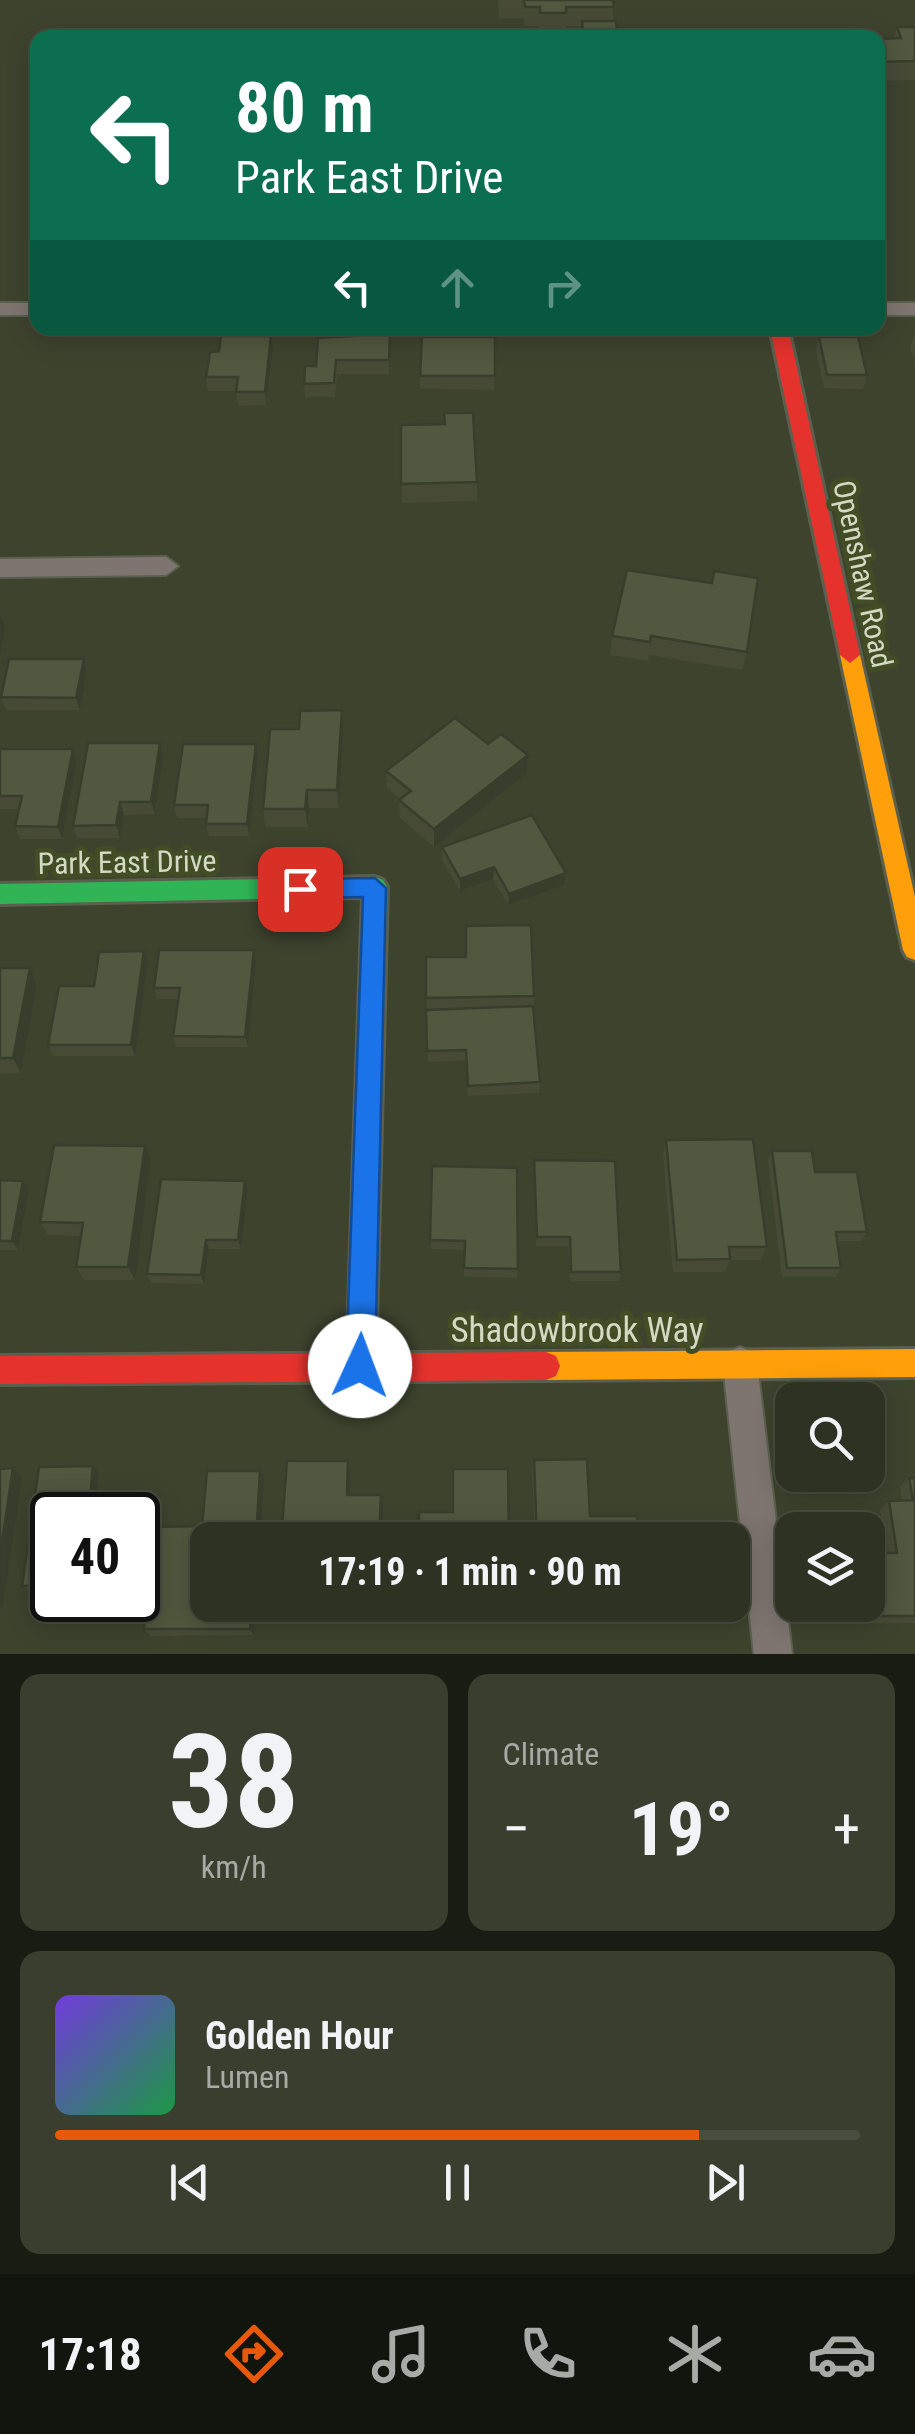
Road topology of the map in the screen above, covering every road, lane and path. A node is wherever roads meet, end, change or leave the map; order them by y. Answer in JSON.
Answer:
{"nodes":[{"id":1,"x":0,"y":309,"type":"edge"},
{"id":2,"x":30,"y":309,"type":"edge"},
{"id":3,"x":885,"y":309,"type":"edge"},
{"id":4,"x":915,"y":309,"type":"edge"},
{"id":5,"x":781,"y":335,"type":"edge"},
{"id":6,"x":166,"y":566,"type":"dead end"},
{"id":7,"x":0,"y":568,"type":"edge"},
{"id":8,"x":0,"y":894,"type":"edge"},
{"id":9,"x":915,"y":950,"type":"edge"},
{"id":10,"x":915,"y":1362,"type":"edge"},
{"id":11,"x":740,"y":1364,"type":"junction"},
{"id":12,"x":360,"y":1366,"type":"junction"},
{"id":13,"x":0,"y":1370,"type":"edge"},
{"id":14,"x":774,"y":1654,"type":"edge"}],
"edges":[{"from":1,"to":2,"type":"street"},
{"from":3,"to":4,"type":"street"},
{"from":5,"to":9,"type":"street","name":"Openshaw Road"},
{"from":6,"to":7,"type":"street"},
{"from":8,"to":12,"type":"street","name":"Park East Drive"},
{"from":10,"to":11,"type":"street","name":"Shadowbrook Way"},
{"from":11,"to":12,"type":"street","name":"Shadowbrook Way"},
{"from":11,"to":14,"type":"street"},
{"from":12,"to":13,"type":"street","name":"Shadowbrook Way"}]}
